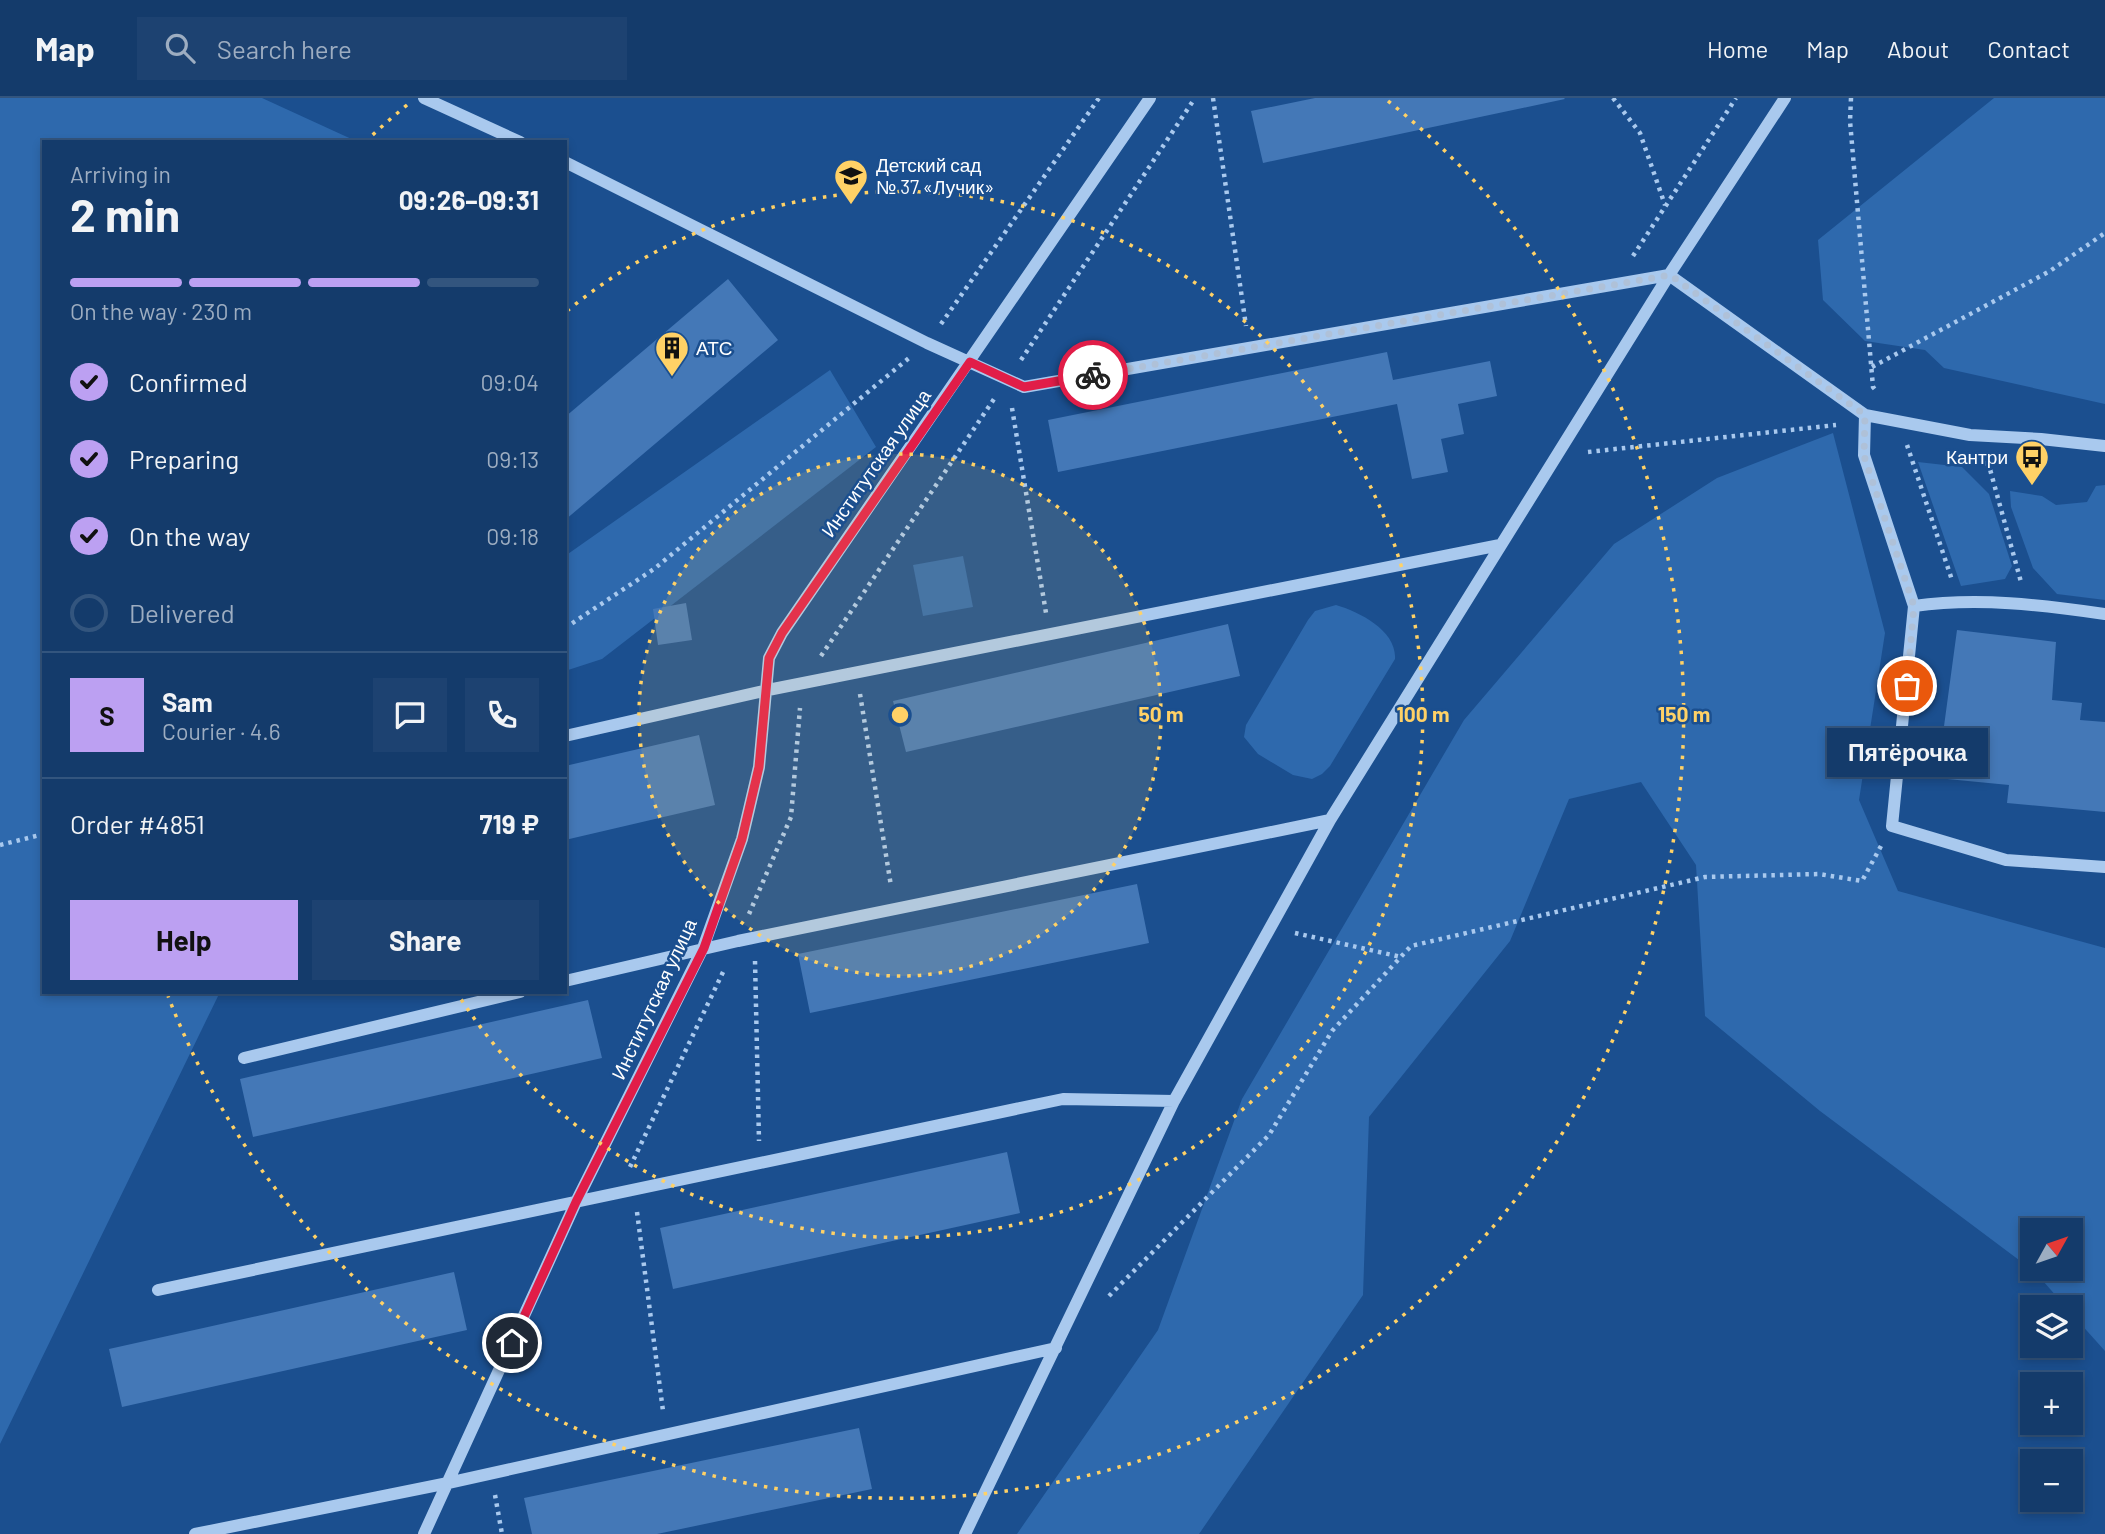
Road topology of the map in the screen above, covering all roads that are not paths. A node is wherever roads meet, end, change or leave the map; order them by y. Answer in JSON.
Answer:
{"nodes":[{"id":1,"x":424,"y":98,"type":"edge"},
{"id":2,"x":1150,"y":98,"type":"edge"},
{"id":3,"x":1785,"y":98,"type":"edge"},
{"id":4,"x":516,"y":140,"type":"edge"},
{"id":5,"x":567,"y":163,"type":"edge"},
{"id":6,"x":1670,"y":275,"type":"junction"},
{"id":7,"x":970,"y":362,"type":"junction"},
{"id":8,"x":1865,"y":415,"type":"junction"},
{"id":9,"x":2105,"y":446,"type":"edge"},
{"id":10,"x":1500,"y":545,"type":"junction"},
{"id":11,"x":1914,"y":606,"type":"junction"},
{"id":12,"x":2105,"y":614,"type":"edge"},
{"id":13,"x":768,"y":690,"type":"junction"},
{"id":14,"x":567,"y":736,"type":"edge"},
{"id":15,"x":1330,"y":820,"type":"junction"},
{"id":16,"x":2105,"y":867,"type":"edge"},
{"id":17,"x":704,"y":948,"type":"junction"},
{"id":18,"x":567,"y":981,"type":"edge"},
{"id":19,"x":512,"y":994,"type":"edge"},
{"id":20,"x":244,"y":1058,"type":"dead end"},
{"id":21,"x":1174,"y":1101,"type":"junction"},
{"id":22,"x":576,"y":1202,"type":"junction"},
{"id":23,"x":158,"y":1290,"type":"dead end"},
{"id":24,"x":1056,"y":1348,"type":"junction"},
{"id":25,"x":448,"y":1483,"type":"junction"},
{"id":26,"x":195,"y":1534,"type":"edge"},
{"id":27,"x":424,"y":1534,"type":"edge"},
{"id":28,"x":965,"y":1534,"type":"edge"}],
"edges":[{"from":1,"to":4,"type":"street"},
{"from":2,"to":7,"type":"street","name":"Институтская улица"},
{"from":3,"to":6,"type":"street"},
{"from":5,"to":7,"type":"street"},
{"from":6,"to":7,"type":"street"},
{"from":6,"to":8,"type":"street"},
{"from":6,"to":10,"type":"street"},
{"from":7,"to":13,"type":"street","name":"Институтская улица"},
{"from":8,"to":9,"type":"street"},
{"from":8,"to":11,"type":"street"},
{"from":10,"to":13,"type":"street"},
{"from":10,"to":15,"type":"street"},
{"from":11,"to":12,"type":"street"},
{"from":11,"to":16,"type":"street"},
{"from":13,"to":14,"type":"street"},
{"from":13,"to":17,"type":"street","name":"Институтская улица"},
{"from":15,"to":17,"type":"street"},
{"from":15,"to":21,"type":"street"},
{"from":17,"to":18,"type":"street"},
{"from":17,"to":22,"type":"street","name":"Институтская улица"},
{"from":19,"to":20,"type":"street"},
{"from":21,"to":22,"type":"street"},
{"from":21,"to":24,"type":"street"},
{"from":22,"to":23,"type":"street"},
{"from":22,"to":25,"type":"street","name":"Институтская улица"},
{"from":24,"to":25,"type":"street"},
{"from":24,"to":28,"type":"street"},
{"from":25,"to":26,"type":"street"},
{"from":25,"to":27,"type":"street","name":"Институтская улица"}]}
